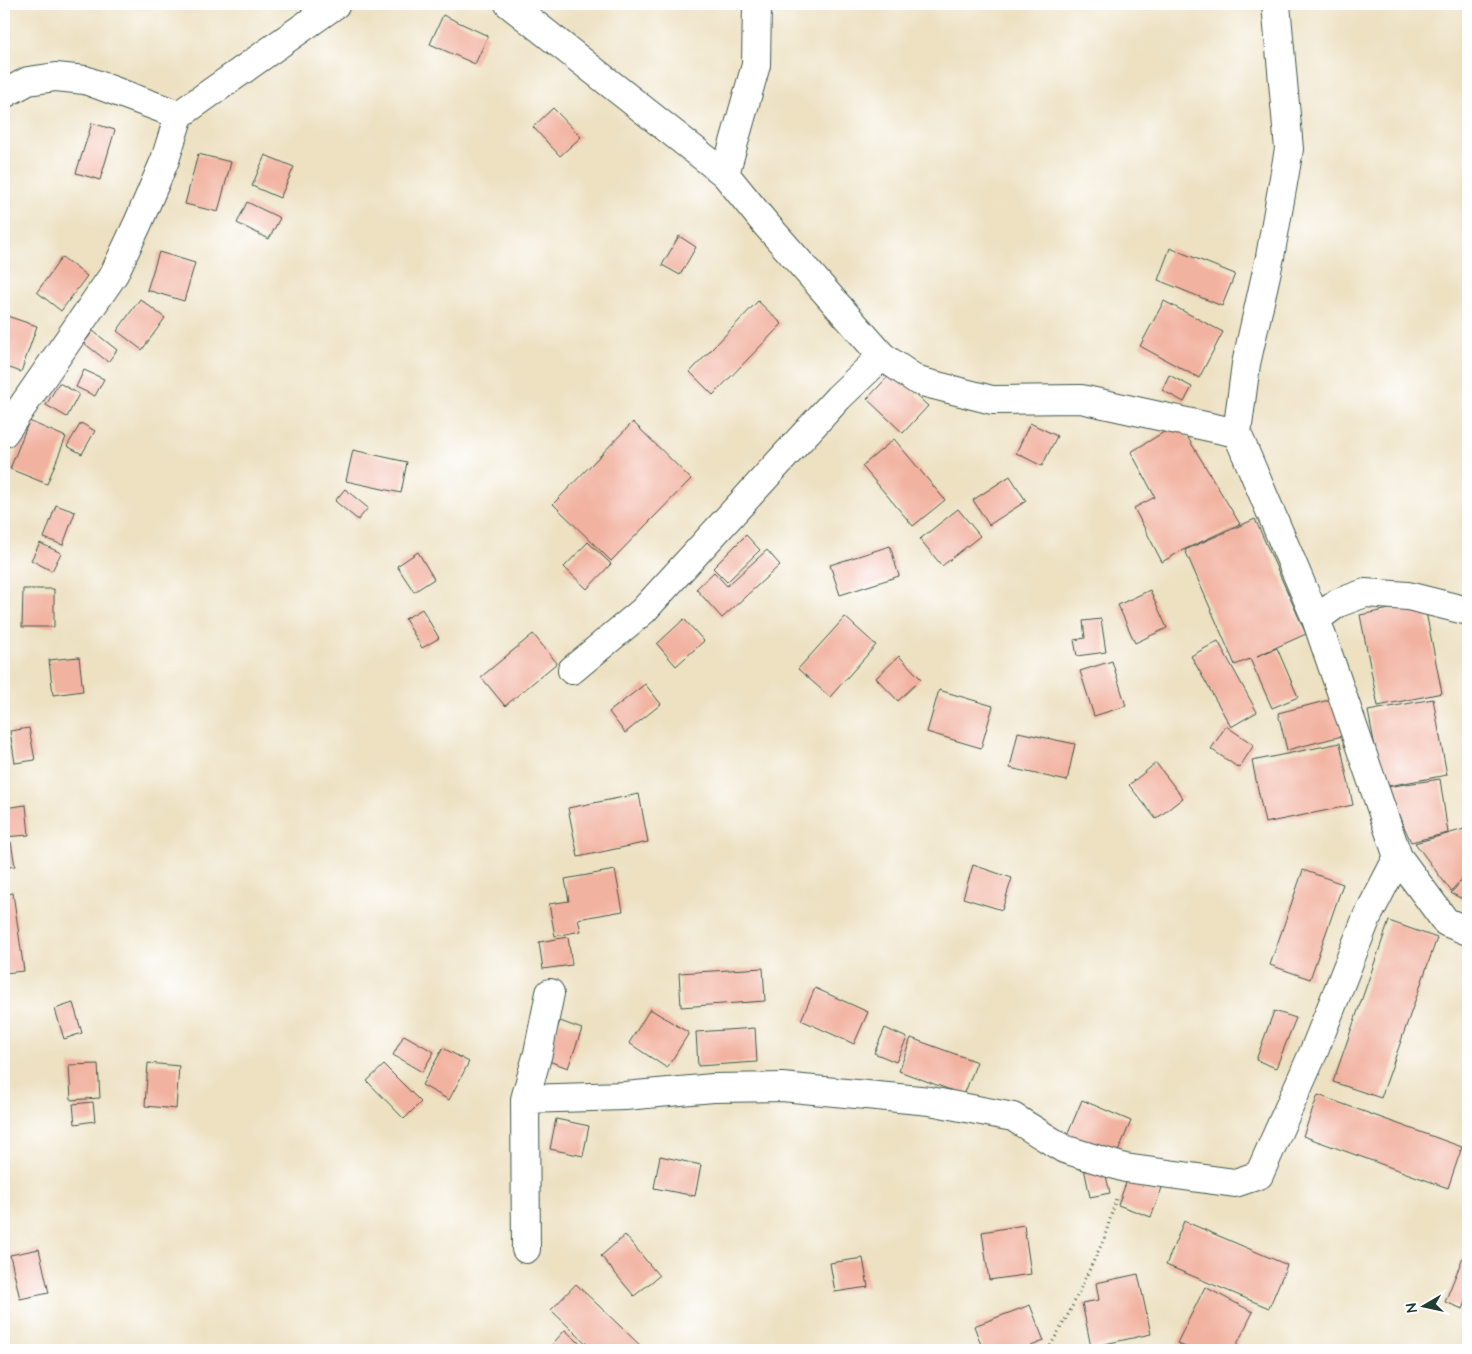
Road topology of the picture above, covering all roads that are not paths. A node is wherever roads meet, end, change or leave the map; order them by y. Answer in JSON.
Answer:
{"nodes":[{"id":1,"x":336,"y":4,"type":"edge"},
{"id":2,"x":509,"y":4,"type":"edge"},
{"id":3,"x":756,"y":4,"type":"edge"},
{"id":4,"x":1276,"y":4,"type":"edge"},
{"id":5,"x":4,"y":94,"type":"edge"},
{"id":6,"x":179,"y":115,"type":"junction"},
{"id":7,"x":725,"y":174,"type":"junction"},
{"id":8,"x":882,"y":356,"type":"junction"},
{"id":9,"x":4,"y":433,"type":"edge"},
{"id":10,"x":1237,"y":433,"type":"junction"},
{"id":11,"x":1468,"y":611,"type":"edge"},
{"id":12,"x":1316,"y":619,"type":"junction"},
{"id":13,"x":572,"y":670,"type":"dead end"},
{"id":14,"x":1398,"y":857,"type":"junction"},
{"id":15,"x":1468,"y":931,"type":"edge"},
{"id":16,"x":550,"y":993,"type":"dead end"},
{"id":17,"x":525,"y":1099,"type":"junction"},
{"id":18,"x":526,"y":1249,"type":"dead end"}],
"edges":[{"from":1,"to":6,"type":"street"},
{"from":2,"to":7,"type":"street"},
{"from":3,"to":7,"type":"street"},
{"from":4,"to":10,"type":"street"},
{"from":5,"to":6,"type":"street"},
{"from":6,"to":9,"type":"street"},
{"from":7,"to":8,"type":"street"},
{"from":8,"to":10,"type":"street"},
{"from":8,"to":13,"type":"street"},
{"from":10,"to":12,"type":"street"},
{"from":11,"to":12,"type":"street"},
{"from":12,"to":14,"type":"street"},
{"from":14,"to":15,"type":"street"},
{"from":14,"to":17,"type":"street"},
{"from":16,"to":17,"type":"street"},
{"from":17,"to":18,"type":"street"}]}
